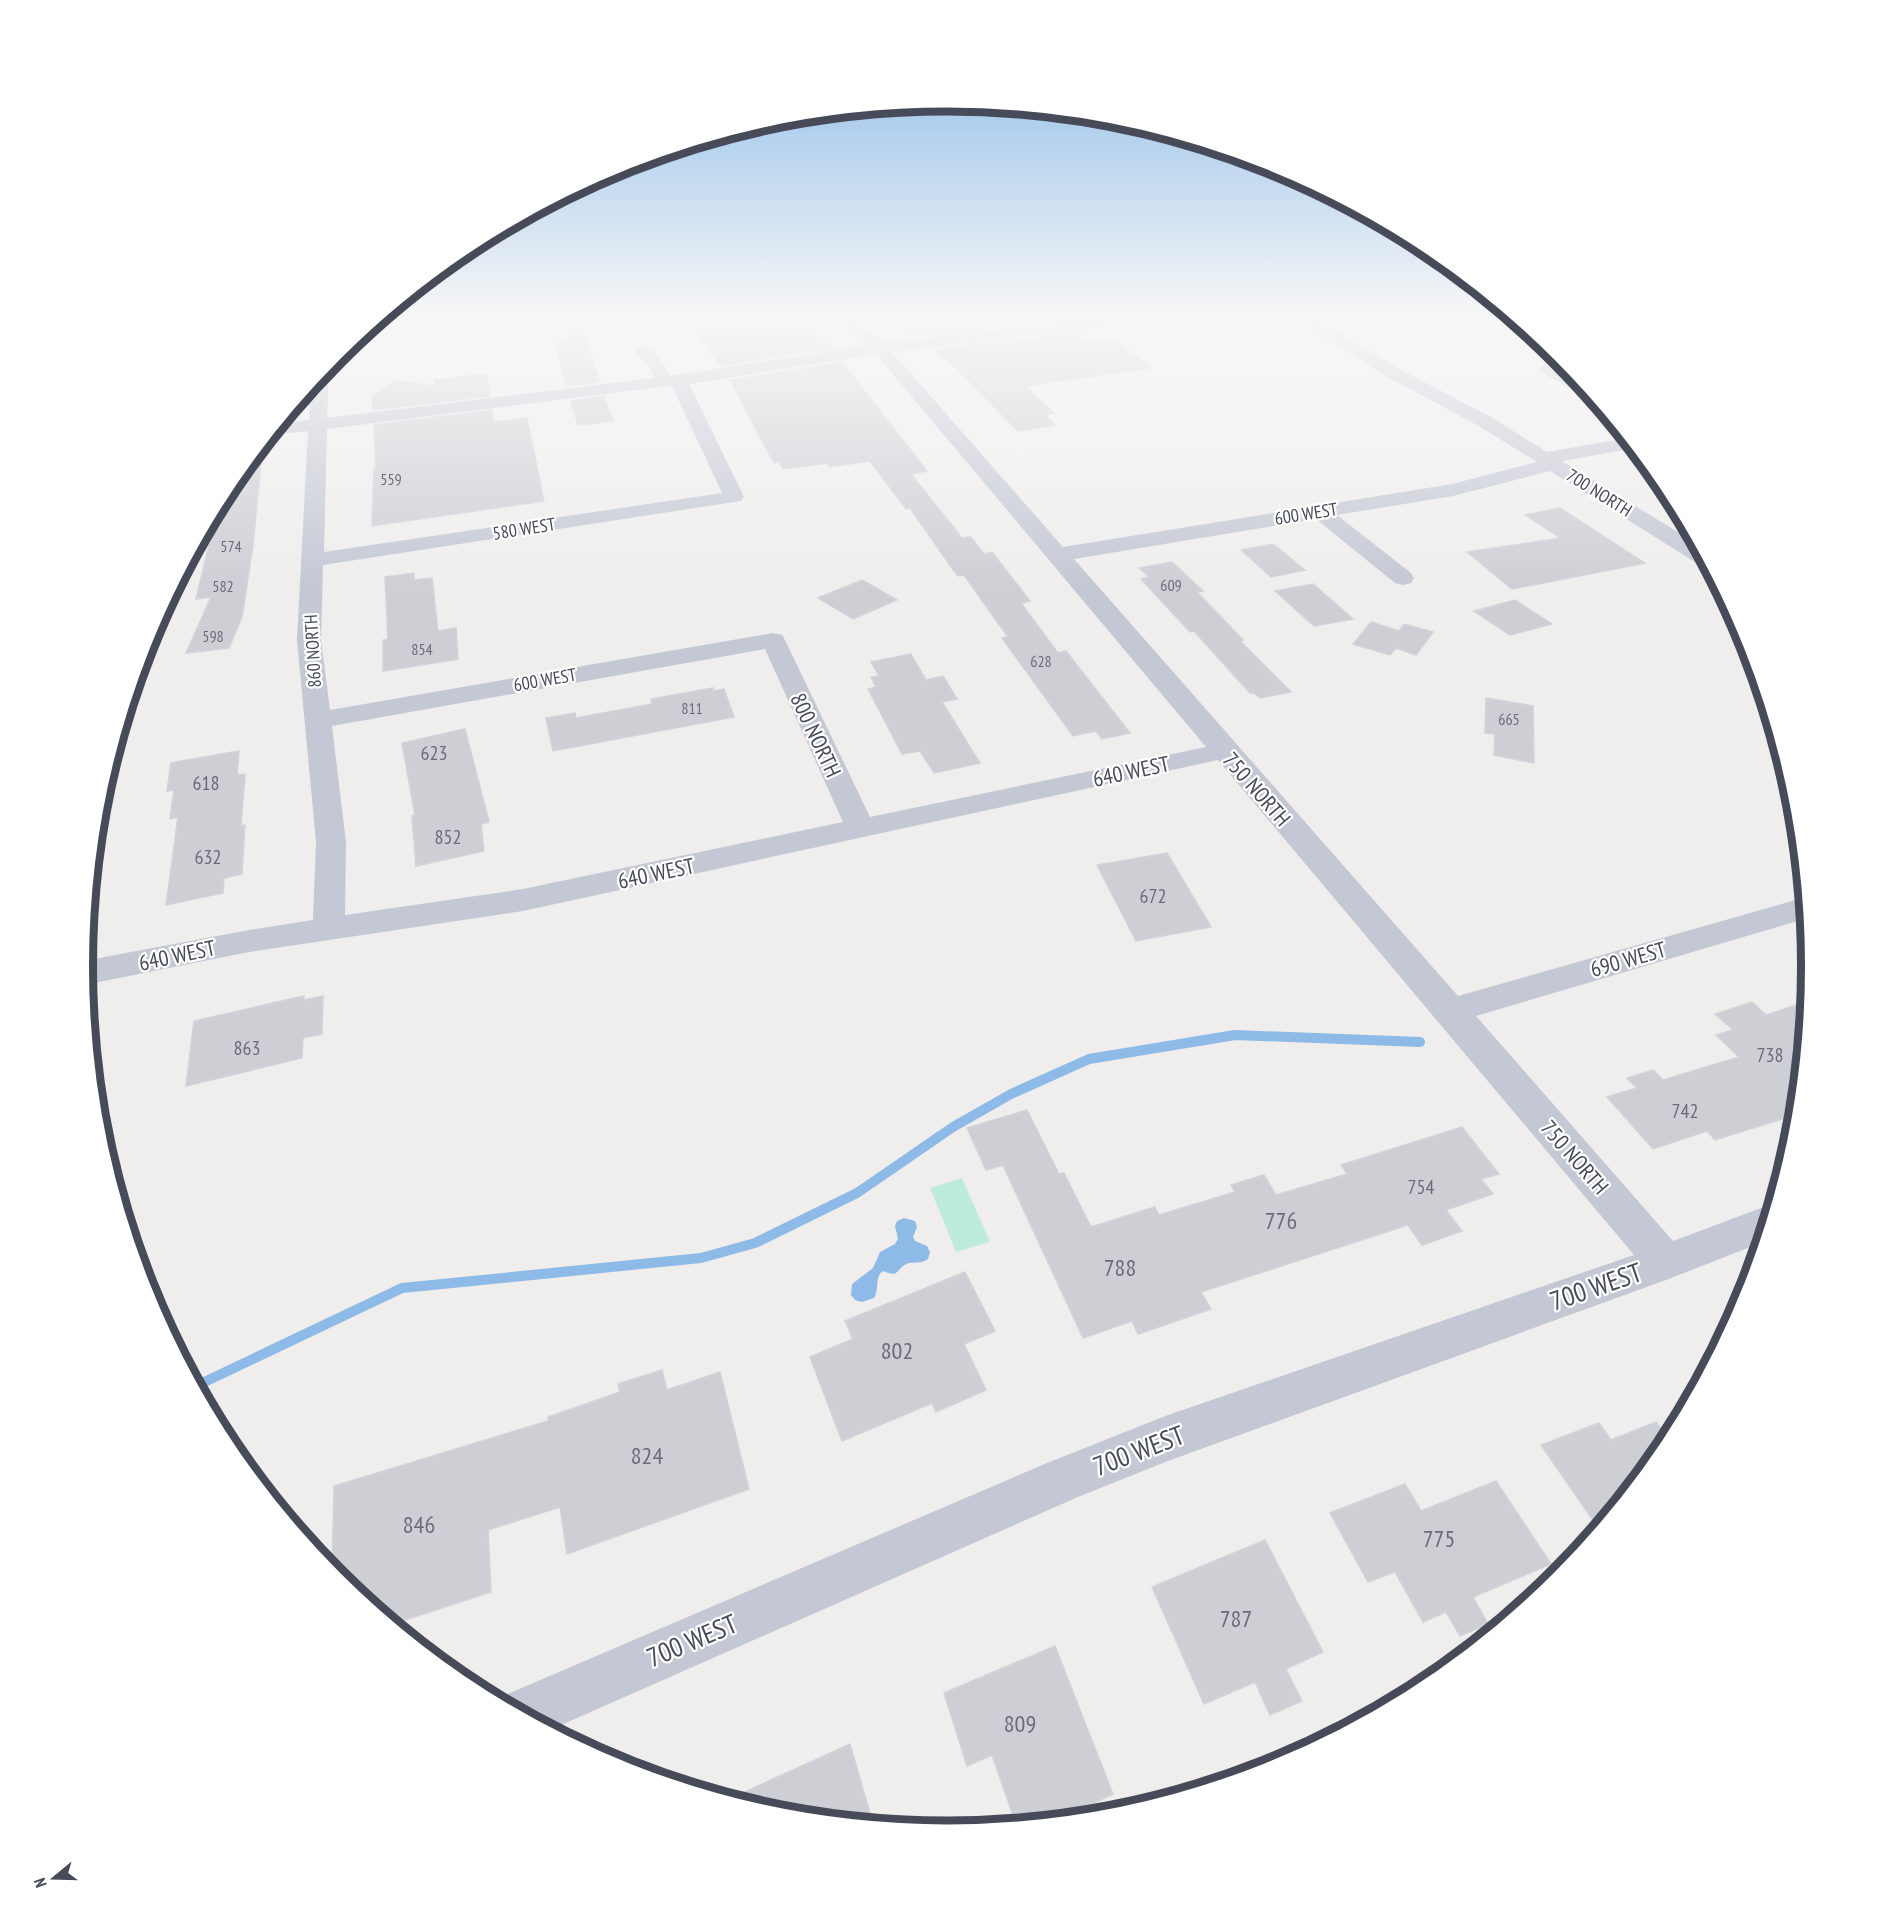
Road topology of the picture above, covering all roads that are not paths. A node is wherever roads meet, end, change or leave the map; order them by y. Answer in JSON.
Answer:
{"nodes":[{"id":1,"x":319,"y":409,"type":"edge"},
{"id":2,"x":446,"y":409,"type":"edge"},
{"id":3,"x":687,"y":409,"type":"edge"},
{"id":4,"x":931,"y":409,"type":"edge"},
{"id":5,"x":1462,"y":409,"type":"edge"},
{"id":6,"x":319,"y":425,"type":"junction"},
{"id":7,"x":284,"y":429,"type":"edge"},
{"id":8,"x":1624,"y":445,"type":"edge"},
{"id":9,"x":1549,"y":461,"type":"junction"},
{"id":10,"x":1320,"y":512,"type":"junction"},
{"id":11,"x":1696,"y":554,"type":"edge"},
{"id":12,"x":1057,"y":555,"type":"junction"},
{"id":13,"x":313,"y":560,"type":"junction"},
{"id":14,"x":1402,"y":578,"type":"dead end"},
{"id":15,"x":772,"y":640,"type":"joint"},
{"id":16,"x":318,"y":720,"type":"junction"},
{"id":17,"x":1224,"y":751,"type":"junction"},
{"id":18,"x":861,"y":829,"type":"junction"},
{"id":19,"x":1800,"y":909,"type":"edge"},
{"id":20,"x":329,"y":928,"type":"junction"},
{"id":21,"x":93,"y":971,"type":"edge"},
{"id":22,"x":1450,"y":1011,"type":"junction"},
{"id":23,"x":1762,"y":1225,"type":"edge"},
{"id":24,"x":1666,"y":1262,"type":"junction"},
{"id":25,"x":530,"y":1711,"type":"edge"}],
"edges":[{"from":1,"to":6,"type":"street","name":"860 NORTH"},
{"from":2,"to":6,"type":"street"},
{"from":3,"to":13,"type":"street","name":"580 WEST"},
{"from":4,"to":12,"type":"street","name":"750 NORTH"},
{"from":5,"to":9,"type":"street","name":"700 NORTH"},
{"from":6,"to":7,"type":"street"},
{"from":6,"to":13,"type":"street","name":"860 NORTH"},
{"from":8,"to":9,"type":"street","name":"600 WEST"},
{"from":9,"to":10,"type":"street","name":"600 WEST"},
{"from":9,"to":11,"type":"street","name":"700 NORTH"},
{"from":10,"to":12,"type":"street","name":"600 WEST"},
{"from":10,"to":14,"type":"street"},
{"from":12,"to":17,"type":"street","name":"750 NORTH"},
{"from":13,"to":16,"type":"street","name":"860 NORTH"},
{"from":15,"to":16,"type":"street","name":"600 WEST"},
{"from":15,"to":18,"type":"street","name":"800 NORTH"},
{"from":16,"to":20,"type":"street","name":"860 NORTH"},
{"from":17,"to":18,"type":"street","name":"640 WEST"},
{"from":17,"to":22,"type":"street","name":"750 NORTH"},
{"from":18,"to":20,"type":"street","name":"640 WEST"},
{"from":19,"to":22,"type":"street","name":"690 WEST"},
{"from":20,"to":21,"type":"street","name":"640 WEST"},
{"from":22,"to":24,"type":"street","name":"750 NORTH"},
{"from":23,"to":24,"type":"street","name":"700 WEST"},
{"from":24,"to":25,"type":"street","name":"700 WEST"}]}
